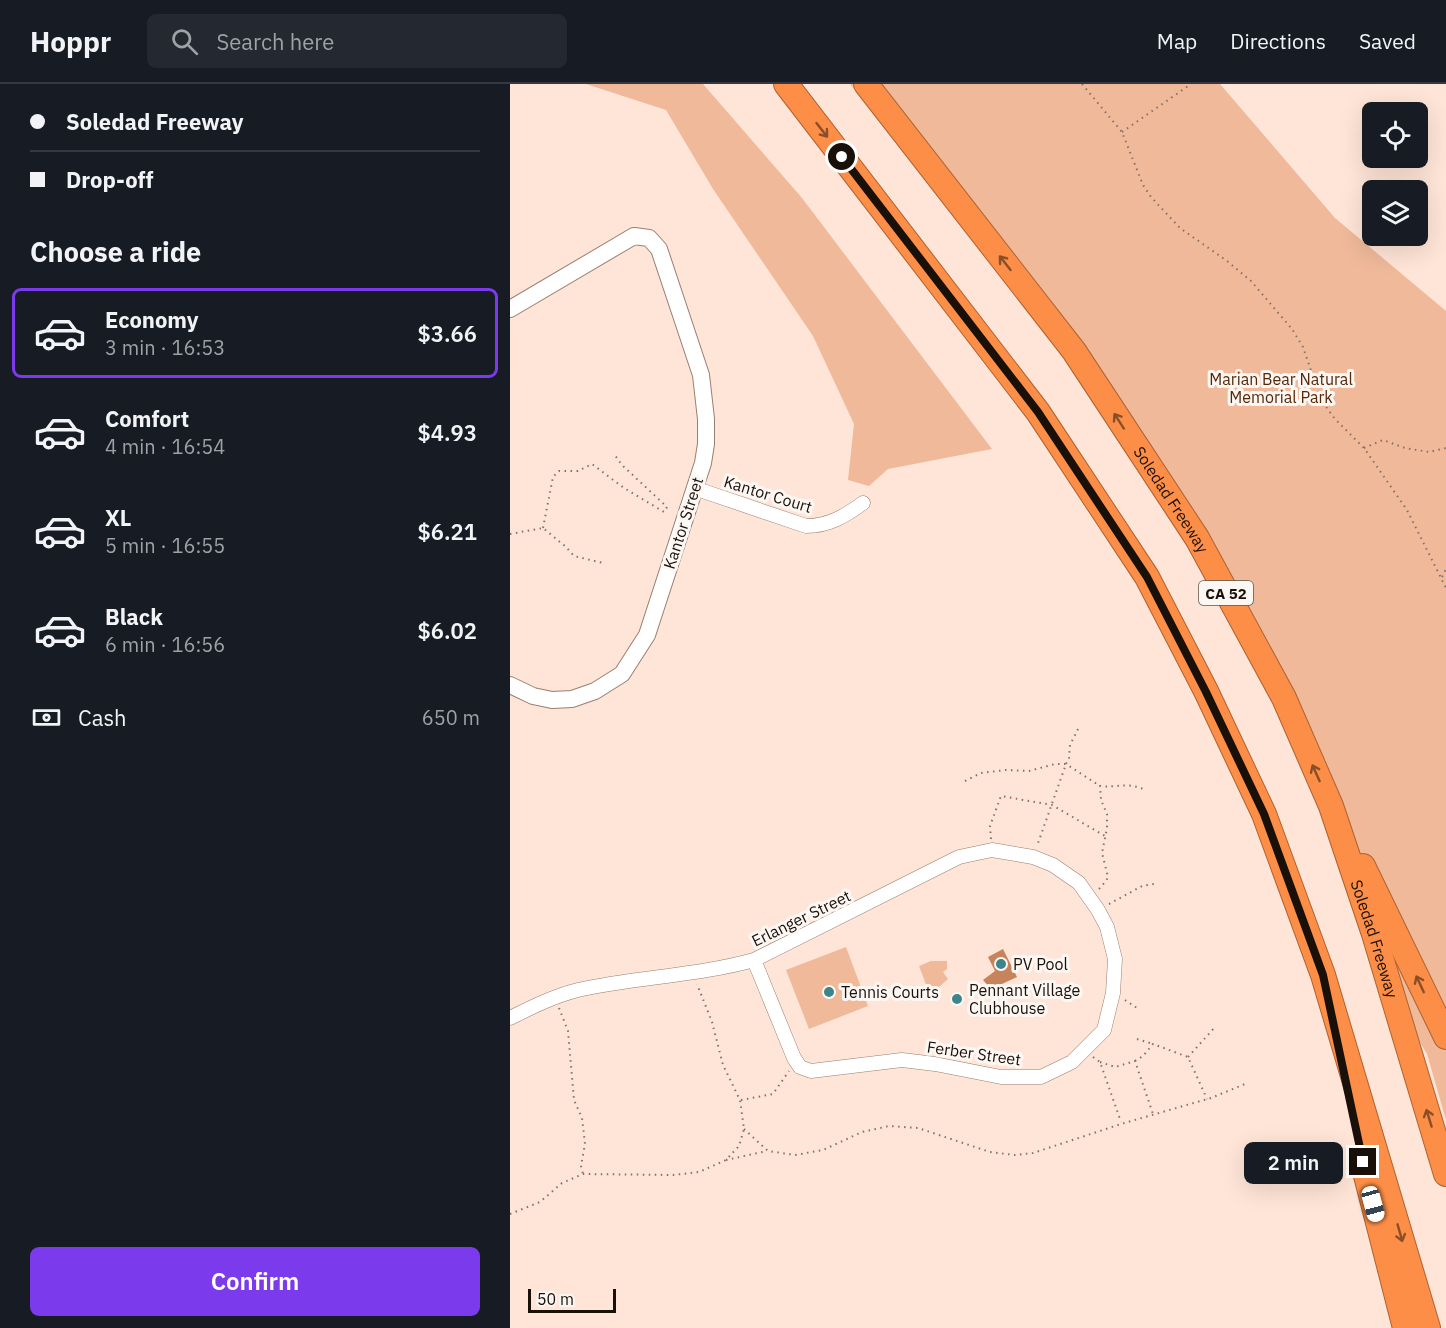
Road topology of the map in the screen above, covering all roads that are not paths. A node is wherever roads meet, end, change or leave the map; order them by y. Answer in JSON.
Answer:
{"nodes":[{"id":1,"x":786,"y":84,"type":"edge"},
{"id":2,"x":866,"y":84,"type":"edge"},
{"id":3,"x":510,"y":309,"type":"edge"},
{"id":4,"x":694,"y":488,"type":"junction"},
{"id":5,"x":863,"y":503,"type":"dead end"},
{"id":6,"x":510,"y":685,"type":"edge"},
{"id":7,"x":1331,"y":806,"type":"junction"},
{"id":8,"x":1089,"y":896,"type":"joint"},
{"id":9,"x":754,"y":960,"type":"junction"},
{"id":10,"x":1323,"y":975,"type":"junction"},
{"id":11,"x":510,"y":1018,"type":"edge"},
{"id":12,"x":1446,"y":1037,"type":"edge"},
{"id":13,"x":1446,"y":1174,"type":"edge"},
{"id":14,"x":1405,"y":1328,"type":"edge"},
{"id":15,"x":1428,"y":1328,"type":"edge"}],
"edges":[{"from":1,"to":10,"type":"highway","one_way":true},
{"from":7,"to":2,"type":"highway","name":"Soledad Freeway","number":"CA 52","one_way":true},
{"from":3,"to":4,"type":"street","name":"Kantor Street"},
{"from":4,"to":5,"type":"street","name":"Kantor Court"},
{"from":4,"to":6,"type":"street","name":"Kantor Street"},
{"from":12,"to":7,"type":"highway","one_way":true},
{"from":13,"to":7,"type":"highway","name":"Soledad Freeway","number":"CA 52","one_way":true},
{"from":8,"to":9,"type":"street","name":"Erlanger Street"},
{"from":8,"to":9,"type":"street","name":"Ferber Street"},
{"from":9,"to":11,"type":"street","name":"Erlanger Street"},
{"from":10,"to":14,"type":"highway"},
{"from":10,"to":15,"type":"highway","one_way":true}]}
